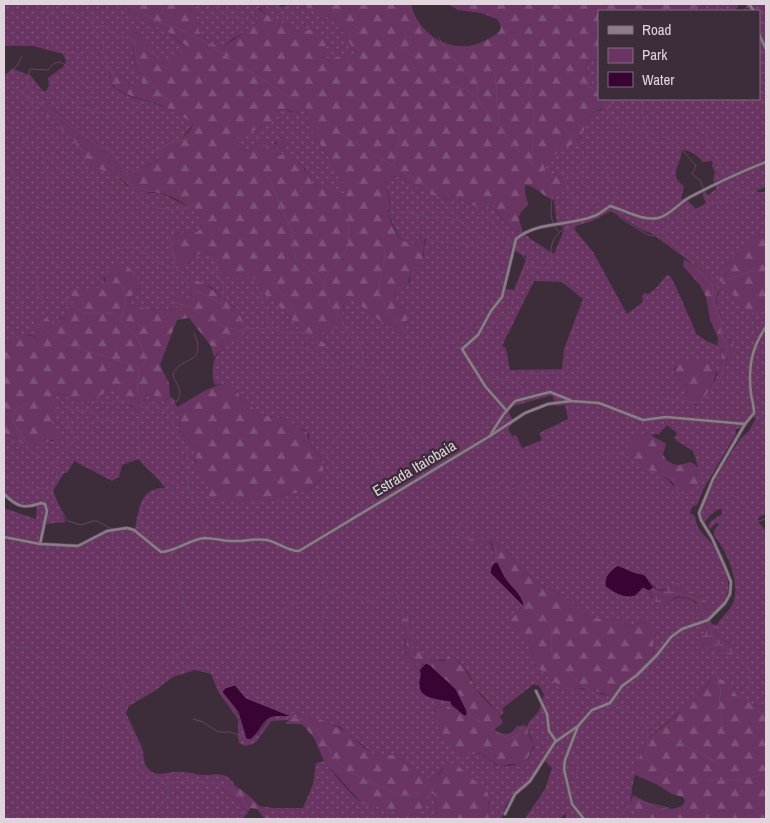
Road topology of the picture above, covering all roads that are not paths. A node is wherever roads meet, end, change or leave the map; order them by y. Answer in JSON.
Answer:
{"nodes":[{"id":1,"x":760,"y":36,"type":"edge"},
{"id":2,"x":766,"y":49,"type":"edge"},
{"id":3,"x":766,"y":162,"type":"edge"},
{"id":4,"x":766,"y":327,"type":"edge"},
{"id":5,"x":571,"y":401,"type":"junction"},
{"id":6,"x":506,"y":410,"type":"junction"},
{"id":7,"x":745,"y":424,"type":"junction"},
{"id":8,"x":490,"y":436,"type":"junction"},
{"id":9,"x":4,"y":494,"type":"edge"},
{"id":10,"x":4,"y":537,"type":"edge"},
{"id":11,"x":40,"y":544,"type":"junction"},
{"id":12,"x":536,"y":691,"type":"dead end"},
{"id":13,"x":578,"y":726,"type":"junction"},
{"id":14,"x":556,"y":741,"type":"junction"},
{"id":15,"x":505,"y":814,"type":"dead end"},
{"id":16,"x":584,"y":819,"type":"edge"}],
"edges":[{"from":1,"to":2,"type":"street"},
{"from":3,"to":6,"type":"street"},
{"from":4,"to":7,"type":"street"},
{"from":5,"to":6,"type":"street"},
{"from":5,"to":7,"type":"street","name":"Estrada Itaiobaia"},
{"from":5,"to":8,"type":"street","name":"Estrada Itaiobaia"},
{"from":6,"to":8,"type":"street"},
{"from":7,"to":13,"type":"street"},
{"from":8,"to":11,"type":"street","name":"Estrada Itaiobaia"},
{"from":9,"to":11,"type":"street"},
{"from":10,"to":11,"type":"street","name":"Estrada Itaiobaia"},
{"from":12,"to":14,"type":"street"},
{"from":13,"to":14,"type":"street"},
{"from":13,"to":16,"type":"street"},
{"from":14,"to":15,"type":"street"}]}
